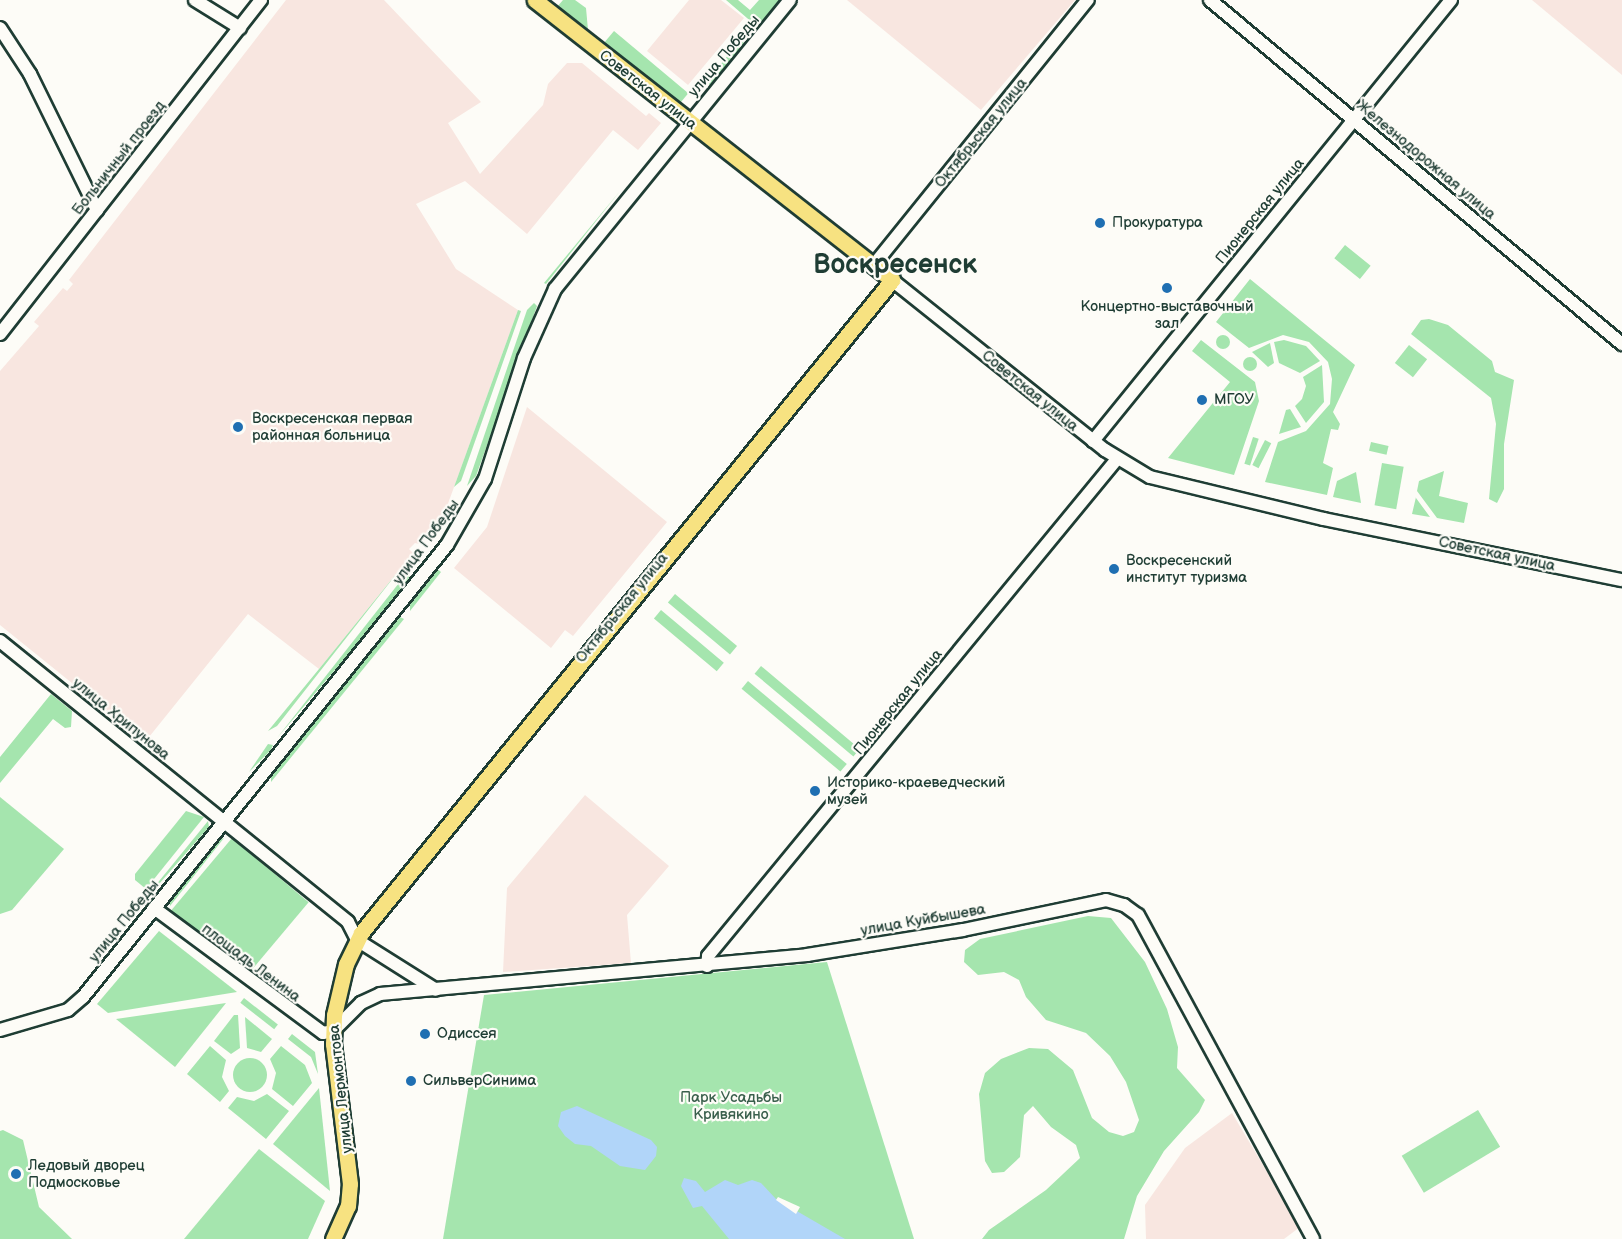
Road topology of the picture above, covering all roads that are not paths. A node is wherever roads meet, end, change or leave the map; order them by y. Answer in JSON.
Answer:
{"nodes":[{"id":1,"x":195,"y":0,"type":"edge"},
{"id":2,"x":261,"y":0,"type":"edge"},
{"id":3,"x":535,"y":0,"type":"edge"},
{"id":4,"x":790,"y":0,"type":"edge"},
{"id":5,"x":1088,"y":0,"type":"edge"},
{"id":6,"x":1210,"y":0,"type":"edge"},
{"id":7,"x":1451,"y":0,"type":"edge"},
{"id":8,"x":0,"y":28,"type":"edge"},
{"id":9,"x":240,"y":28,"type":"junction"},
{"id":10,"x":1354,"y":120,"type":"junction"},
{"id":11,"x":689,"y":122,"type":"junction"},
{"id":12,"x":97,"y":210,"type":"junction"},
{"id":13,"x":873,"y":266,"type":"junction"},
{"id":14,"x":892,"y":280,"type":"junction"},
{"id":15,"x":0,"y":334,"type":"edge"},
{"id":16,"x":1622,"y":344,"type":"edge"},
{"id":17,"x":1093,"y":441,"type":"junction"},
{"id":18,"x":1117,"y":459,"type":"junction"},
{"id":19,"x":1622,"y":580,"type":"edge"},
{"id":20,"x":0,"y":641,"type":"edge"},
{"id":21,"x":223,"y":821,"type":"junction"},
{"id":22,"x":154,"y":908,"type":"junction"},
{"id":23,"x":357,"y":940,"type":"junction"},
{"id":24,"x":707,"y":966,"type":"junction"},
{"id":25,"x":436,"y":990,"type":"junction"},
{"id":26,"x":0,"y":1030,"type":"edge"},
{"id":27,"x":333,"y":1031,"type":"junction"},
{"id":28,"x":333,"y":1239,"type":"edge"},
{"id":29,"x":1313,"y":1239,"type":"edge"}],
"edges":[{"from":1,"to":9,"type":"street"},
{"from":2,"to":9,"type":"street","name":"Больничный проезд"},
{"from":3,"to":11,"type":"main road","name":"Советская улица"},
{"from":4,"to":11,"type":"street","name":"улица Победы"},
{"from":5,"to":13,"type":"street","name":"Октябрьская улица"},
{"from":6,"to":10,"type":"street","name":"Железнодорожная улица"},
{"from":7,"to":10,"type":"street","name":"Пионерская улица"},
{"from":8,"to":12,"type":"street"},
{"from":9,"to":12,"type":"street","name":"Больничный проезд"},
{"from":10,"to":16,"type":"street","name":"Железнодорожная улица"},
{"from":10,"to":17,"type":"street","name":"Пионерская улица"},
{"from":11,"to":13,"type":"main road","name":"Советская улица"},
{"from":11,"to":21,"type":"street","name":"улица Победы"},
{"from":12,"to":15,"type":"street","name":"Больничный проезд"},
{"from":13,"to":14,"type":"main road","name":"Советская улица"},
{"from":14,"to":17,"type":"street","name":"Советская улица"},
{"from":14,"to":23,"type":"main road","name":"Октябрьская улица"},
{"from":17,"to":18,"type":"street","name":"Советская улица"},
{"from":18,"to":19,"type":"street","name":"Советская улица"},
{"from":18,"to":24,"type":"street","name":"Пионерская улица"},
{"from":20,"to":21,"type":"street","name":"улица Хрипунова"},
{"from":21,"to":22,"type":"street","name":"улица Победы"},
{"from":21,"to":23,"type":"street"},
{"from":22,"to":26,"type":"street","name":"улица Победы"},
{"from":22,"to":27,"type":"street","name":"площадь Ленина"},
{"from":23,"to":25,"type":"street"},
{"from":23,"to":27,"type":"main road","name":"улица Лермонтова"},
{"from":24,"to":25,"type":"street","name":"улица Куйбышева"},
{"from":24,"to":29,"type":"street","name":"улица Куйбышева"},
{"from":25,"to":27,"type":"street","name":"улица Куйбышева"},
{"from":27,"to":28,"type":"main road","name":"улица Лермонтова"}]}
